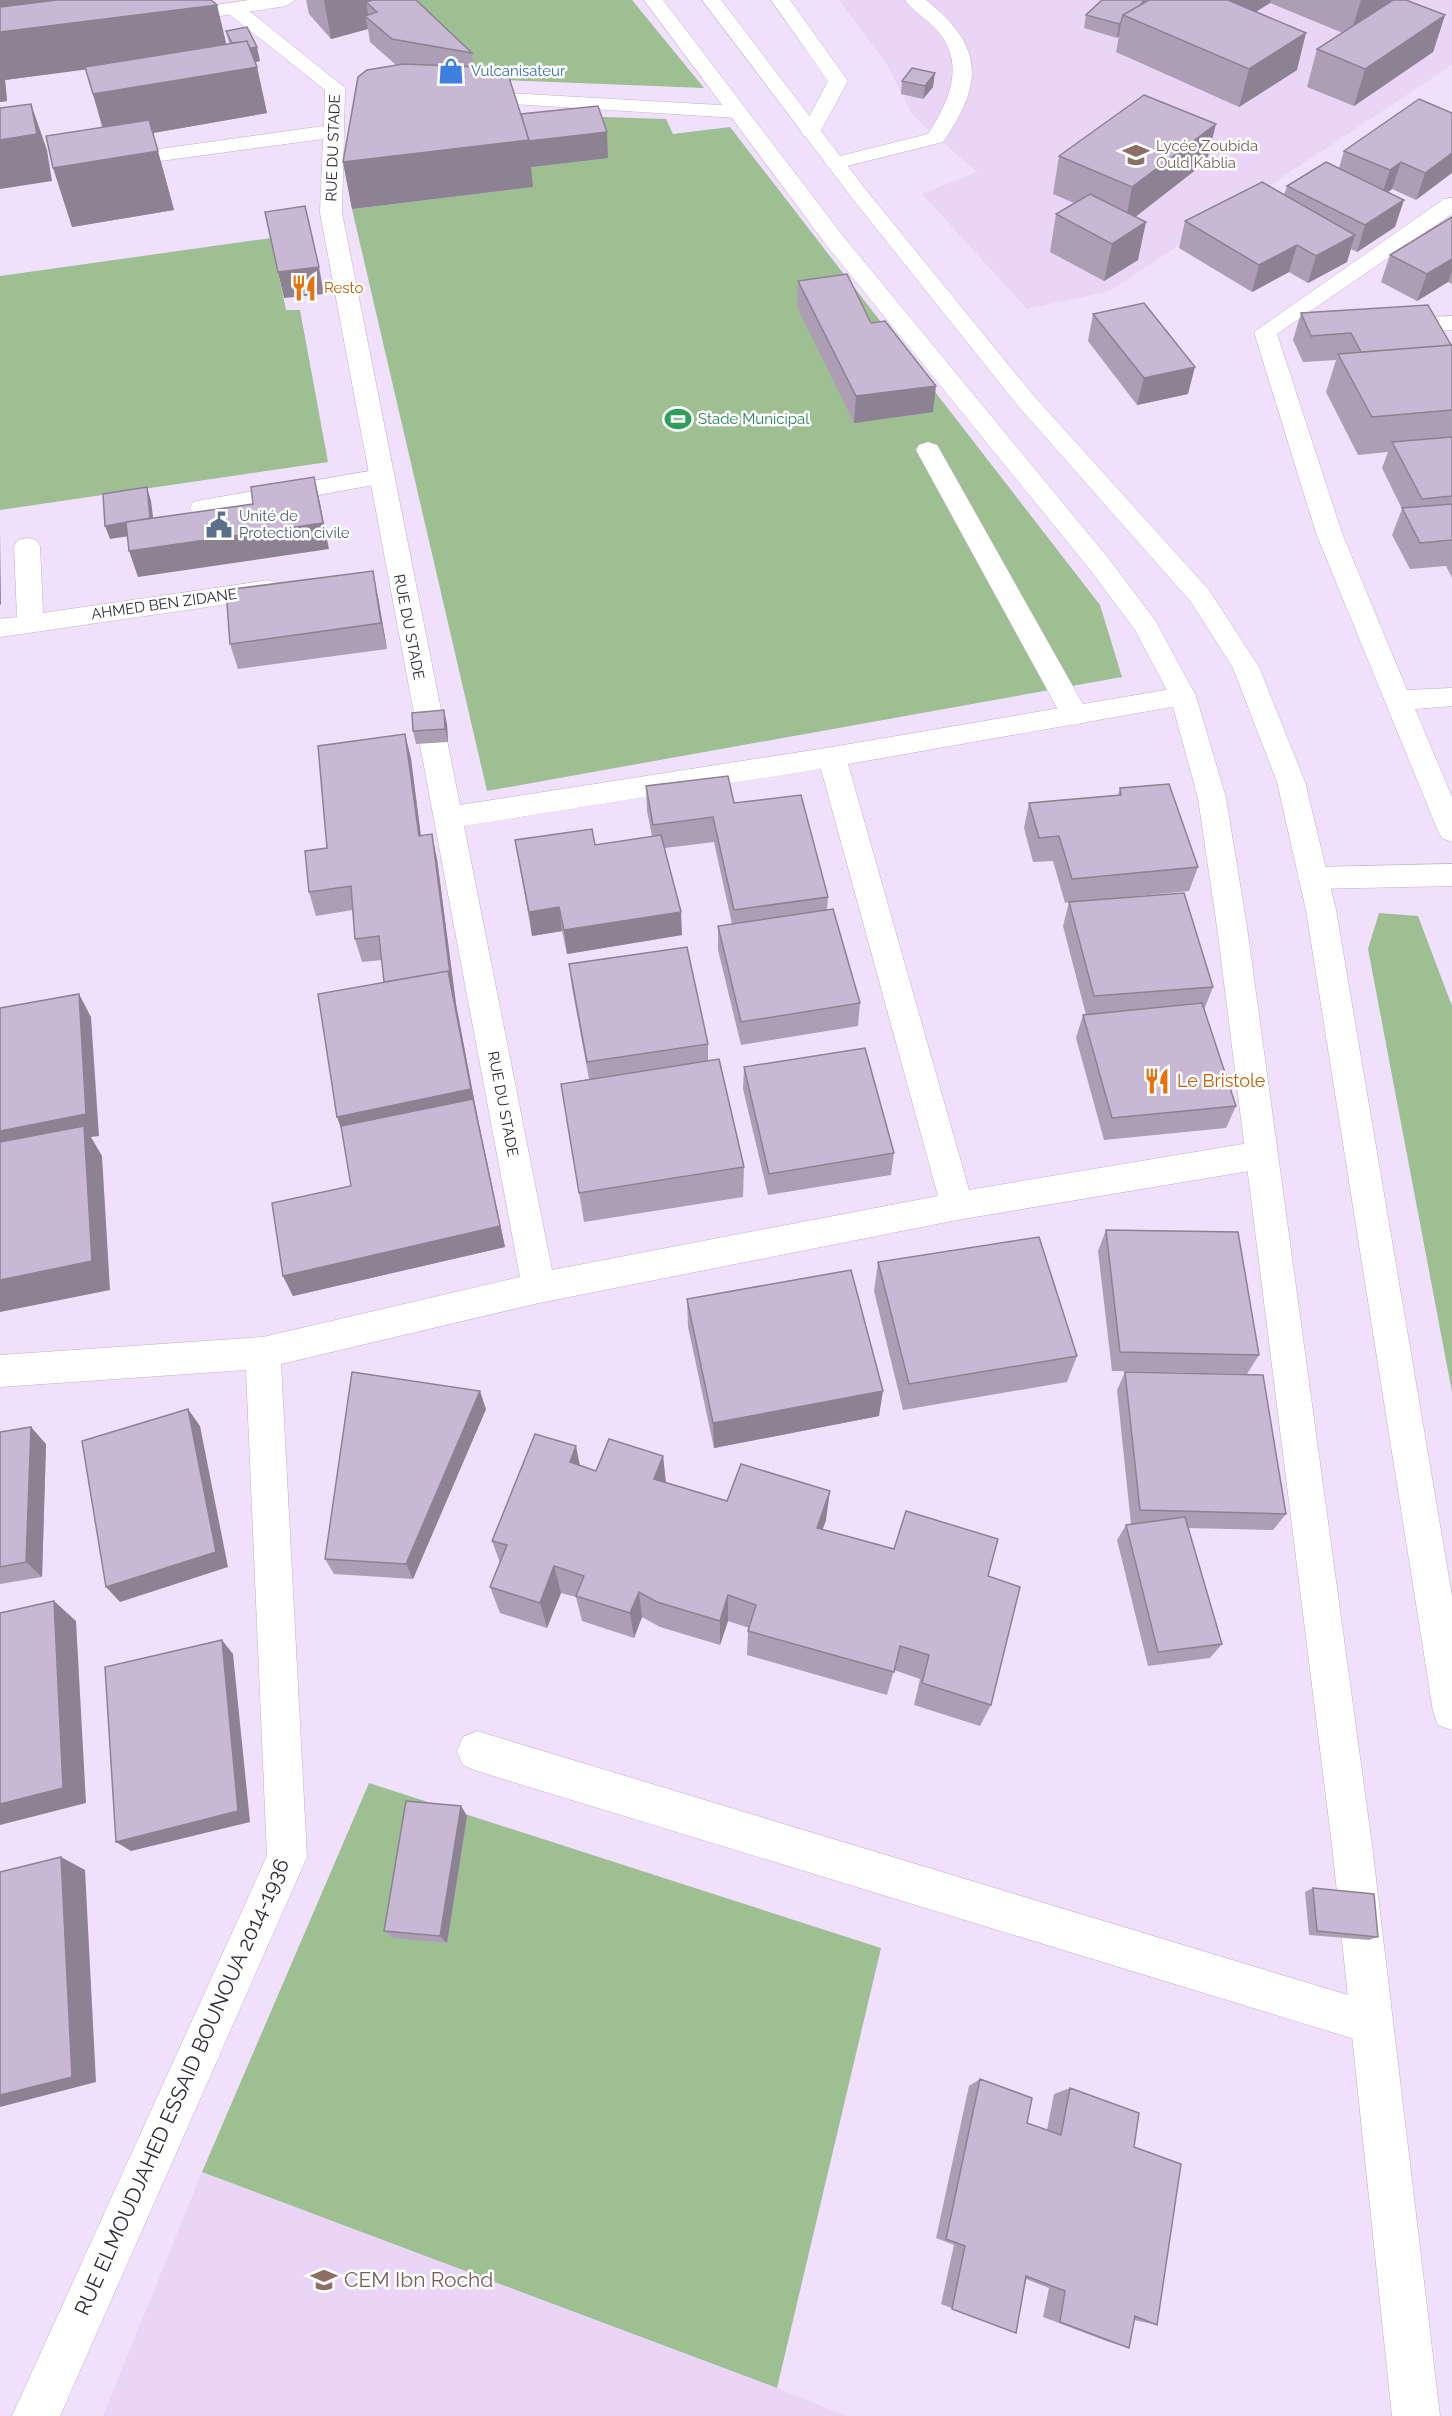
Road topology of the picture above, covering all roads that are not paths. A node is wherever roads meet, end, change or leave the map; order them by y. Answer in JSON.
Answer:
{"nodes":[{"id":1,"x":286,"y":0,"type":"edge"},
{"id":2,"x":653,"y":0,"type":"edge"},
{"id":3,"x":711,"y":0,"type":"edge"},
{"id":4,"x":780,"y":0,"type":"edge"},
{"id":5,"x":914,"y":0,"type":"edge"},
{"id":6,"x":236,"y":10,"type":"junction"},
{"id":7,"x":153,"y":19,"type":"dead end"},
{"id":8,"x":449,"y":96,"type":"edge"},
{"id":9,"x":737,"y":112,"type":"junction"},
{"id":10,"x":334,"y":131,"type":"junction"},
{"id":11,"x":811,"y":132,"type":"junction"},
{"id":12,"x":101,"y":163,"type":"edge"},
{"id":13,"x":835,"y":163,"type":"junction"},
{"id":14,"x":1452,"y":204,"type":"edge"},
{"id":15,"x":1452,"y":323,"type":"edge"},
{"id":16,"x":1370,"y":327,"type":"edge"},
{"id":17,"x":1312,"y":330,"type":"edge"},
{"id":18,"x":1265,"y":332,"type":"junction"},
{"id":19,"x":928,"y":450,"type":"dead end"},
{"id":20,"x":381,"y":477,"type":"junction"},
{"id":21,"x":202,"y":508,"type":"dead end"},
{"id":22,"x":27,"y":546,"type":"dead end"},
{"id":23,"x":295,"y":586,"type":"edge"},
{"id":24,"x":30,"y":624,"type":"junction"},
{"id":25,"x":0,"y":628,"type":"edge"},
{"id":26,"x":1183,"y":696,"type":"junction"},
{"id":27,"x":1452,"y":697,"type":"edge"},
{"id":28,"x":1397,"y":700,"type":"junction"},
{"id":29,"x":1075,"y":715,"type":"junction"},
{"id":30,"x":832,"y":757,"type":"junction"},
{"id":31,"x":447,"y":818,"type":"junction"},
{"id":32,"x":1452,"y":831,"type":"edge"},
{"id":33,"x":1452,"y":875,"type":"edge"},
{"id":34,"x":1313,"y":878,"type":"junction"},
{"id":35,"x":1261,"y":1155,"type":"junction"},
{"id":36,"x":957,"y":1206,"type":"junction"},
{"id":37,"x":539,"y":1288,"type":"junction"},
{"id":38,"x":263,"y":1353,"type":"junction"},
{"id":39,"x":0,"y":1371,"type":"edge"},
{"id":40,"x":1452,"y":1711,"type":"edge"},
{"id":41,"x":477,"y":1751,"type":"dead end"},
{"id":42,"x":1371,"y":2023,"type":"junction"},
{"id":43,"x":36,"y":2416,"type":"edge"},
{"id":44,"x":1416,"y":2416,"type":"edge"}],
"edges":[{"from":1,"to":6,"type":"street"},
{"from":2,"to":9,"type":"street"},
{"from":3,"to":11,"type":"street"},
{"from":4,"to":11,"type":"street"},
{"from":5,"to":13,"type":"street"},
{"from":6,"to":7,"type":"street"},
{"from":6,"to":10,"type":"street","name":"RUE DU STADE"},
{"from":8,"to":9,"type":"street"},
{"from":9,"to":26,"type":"street"},
{"from":10,"to":12,"type":"street"},
{"from":10,"to":20,"type":"street","name":"RUE DU STADE"},
{"from":11,"to":13,"type":"street"},
{"from":13,"to":34,"type":"street"},
{"from":14,"to":18,"type":"street"},
{"from":15,"to":16,"type":"street"},
{"from":17,"to":18,"type":"street"},
{"from":18,"to":28,"type":"street"},
{"from":19,"to":29,"type":"street"},
{"from":20,"to":21,"type":"street"},
{"from":20,"to":31,"type":"street","name":"RUE DU STADE"},
{"from":22,"to":24,"type":"street"},
{"from":23,"to":24,"type":"street","name":"AHMED BEN ZIDANE"},
{"from":24,"to":25,"type":"street","name":"AHMED BEN ZIDANE"},
{"from":26,"to":29,"type":"street"},
{"from":26,"to":35,"type":"street"},
{"from":27,"to":28,"type":"street"},
{"from":28,"to":32,"type":"street"},
{"from":29,"to":30,"type":"street"},
{"from":30,"to":31,"type":"street"},
{"from":30,"to":36,"type":"street"},
{"from":31,"to":37,"type":"street","name":"RUE DU STADE"},
{"from":33,"to":34,"type":"street"},
{"from":34,"to":40,"type":"street"},
{"from":35,"to":36,"type":"street"},
{"from":35,"to":42,"type":"street"},
{"from":36,"to":37,"type":"street"},
{"from":37,"to":38,"type":"street"},
{"from":38,"to":39,"type":"street"},
{"from":38,"to":43,"type":"street","name":"RUE ELMOUDJAHED ESSAID BOUNOUA 2014-1936"},
{"from":41,"to":42,"type":"street"},
{"from":42,"to":44,"type":"street"}]}
